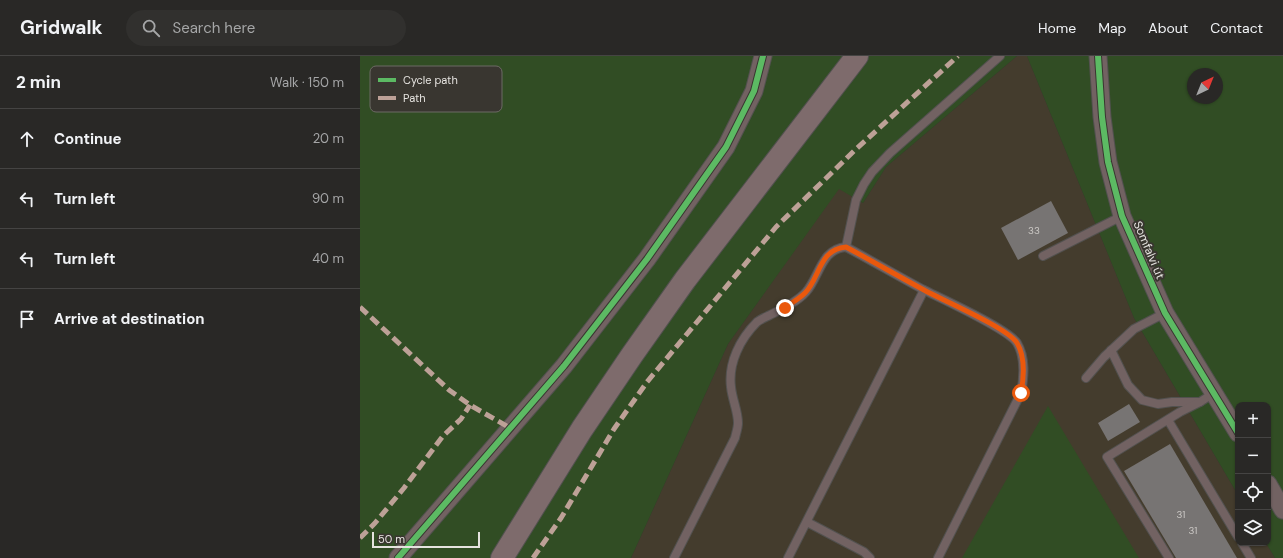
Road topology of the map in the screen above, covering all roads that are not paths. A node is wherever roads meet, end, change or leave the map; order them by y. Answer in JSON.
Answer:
{"nodes":[{"id":1,"x":763,"y":56,"type":"edge"},
{"id":2,"x":857,"y":56,"type":"edge"},
{"id":3,"x":1000,"y":56,"type":"edge"},
{"id":4,"x":1098,"y":56,"type":"edge"},
{"id":5,"x":1122,"y":216,"type":"junction"},
{"id":6,"x":846,"y":247,"type":"junction"},
{"id":7,"x":1043,"y":256,"type":"dead end"},
{"id":8,"x":924,"y":290,"type":"junction"},
{"id":9,"x":1165,"y":313,"type":"junction"},
{"id":10,"x":1111,"y":350,"type":"junction"},
{"id":11,"x":1086,"y":378,"type":"dead end"},
{"id":12,"x":1207,"y":398,"type":"junction"},
{"id":13,"x":1168,"y":420,"type":"junction"},
{"id":14,"x":1235,"y":430,"type":"edge"},
{"id":15,"x":1271,"y":489,"type":"edge"},
{"id":16,"x":1283,"y":510,"type":"edge"},
{"id":17,"x":807,"y":522,"type":"junction"},
{"id":18,"x":1235,"y":532,"type":"edge"},
{"id":19,"x":1244,"y":546,"type":"edge"},
{"id":20,"x":398,"y":558,"type":"edge"},
{"id":21,"x":502,"y":558,"type":"edge"},
{"id":22,"x":674,"y":558,"type":"edge"},
{"id":23,"x":788,"y":558,"type":"edge"},
{"id":24,"x":870,"y":558,"type":"edge"},
{"id":25,"x":938,"y":558,"type":"edge"},
{"id":26,"x":1169,"y":558,"type":"edge"},
{"id":27,"x":1251,"y":558,"type":"edge"}],
"edges":[{"from":1,"to":20,"type":"street"},
{"from":2,"to":21,"type":"main road"},
{"from":3,"to":6,"type":"lane"},
{"from":4,"to":5,"type":"street","name":"Somfalvi út"},
{"from":5,"to":7,"type":"lane"},
{"from":5,"to":9,"type":"street","name":"Somfalvi út"},
{"from":6,"to":8,"type":"lane"},
{"from":6,"to":22,"type":"lane"},
{"from":8,"to":17,"type":"lane"},
{"from":8,"to":25,"type":"lane"},
{"from":9,"to":10,"type":"lane"},
{"from":9,"to":12,"type":"street","name":"Somfalvi út"},
{"from":10,"to":11,"type":"lane"},
{"from":10,"to":12,"type":"lane"},
{"from":12,"to":13,"type":"lane"},
{"from":12,"to":14,"type":"street","name":"Somfalvi út"},
{"from":13,"to":18,"type":"lane"},
{"from":13,"to":26,"type":"lane"},
{"from":15,"to":16,"type":"street"},
{"from":17,"to":23,"type":"lane"},
{"from":17,"to":24,"type":"lane"},
{"from":19,"to":27,"type":"lane"}]}
